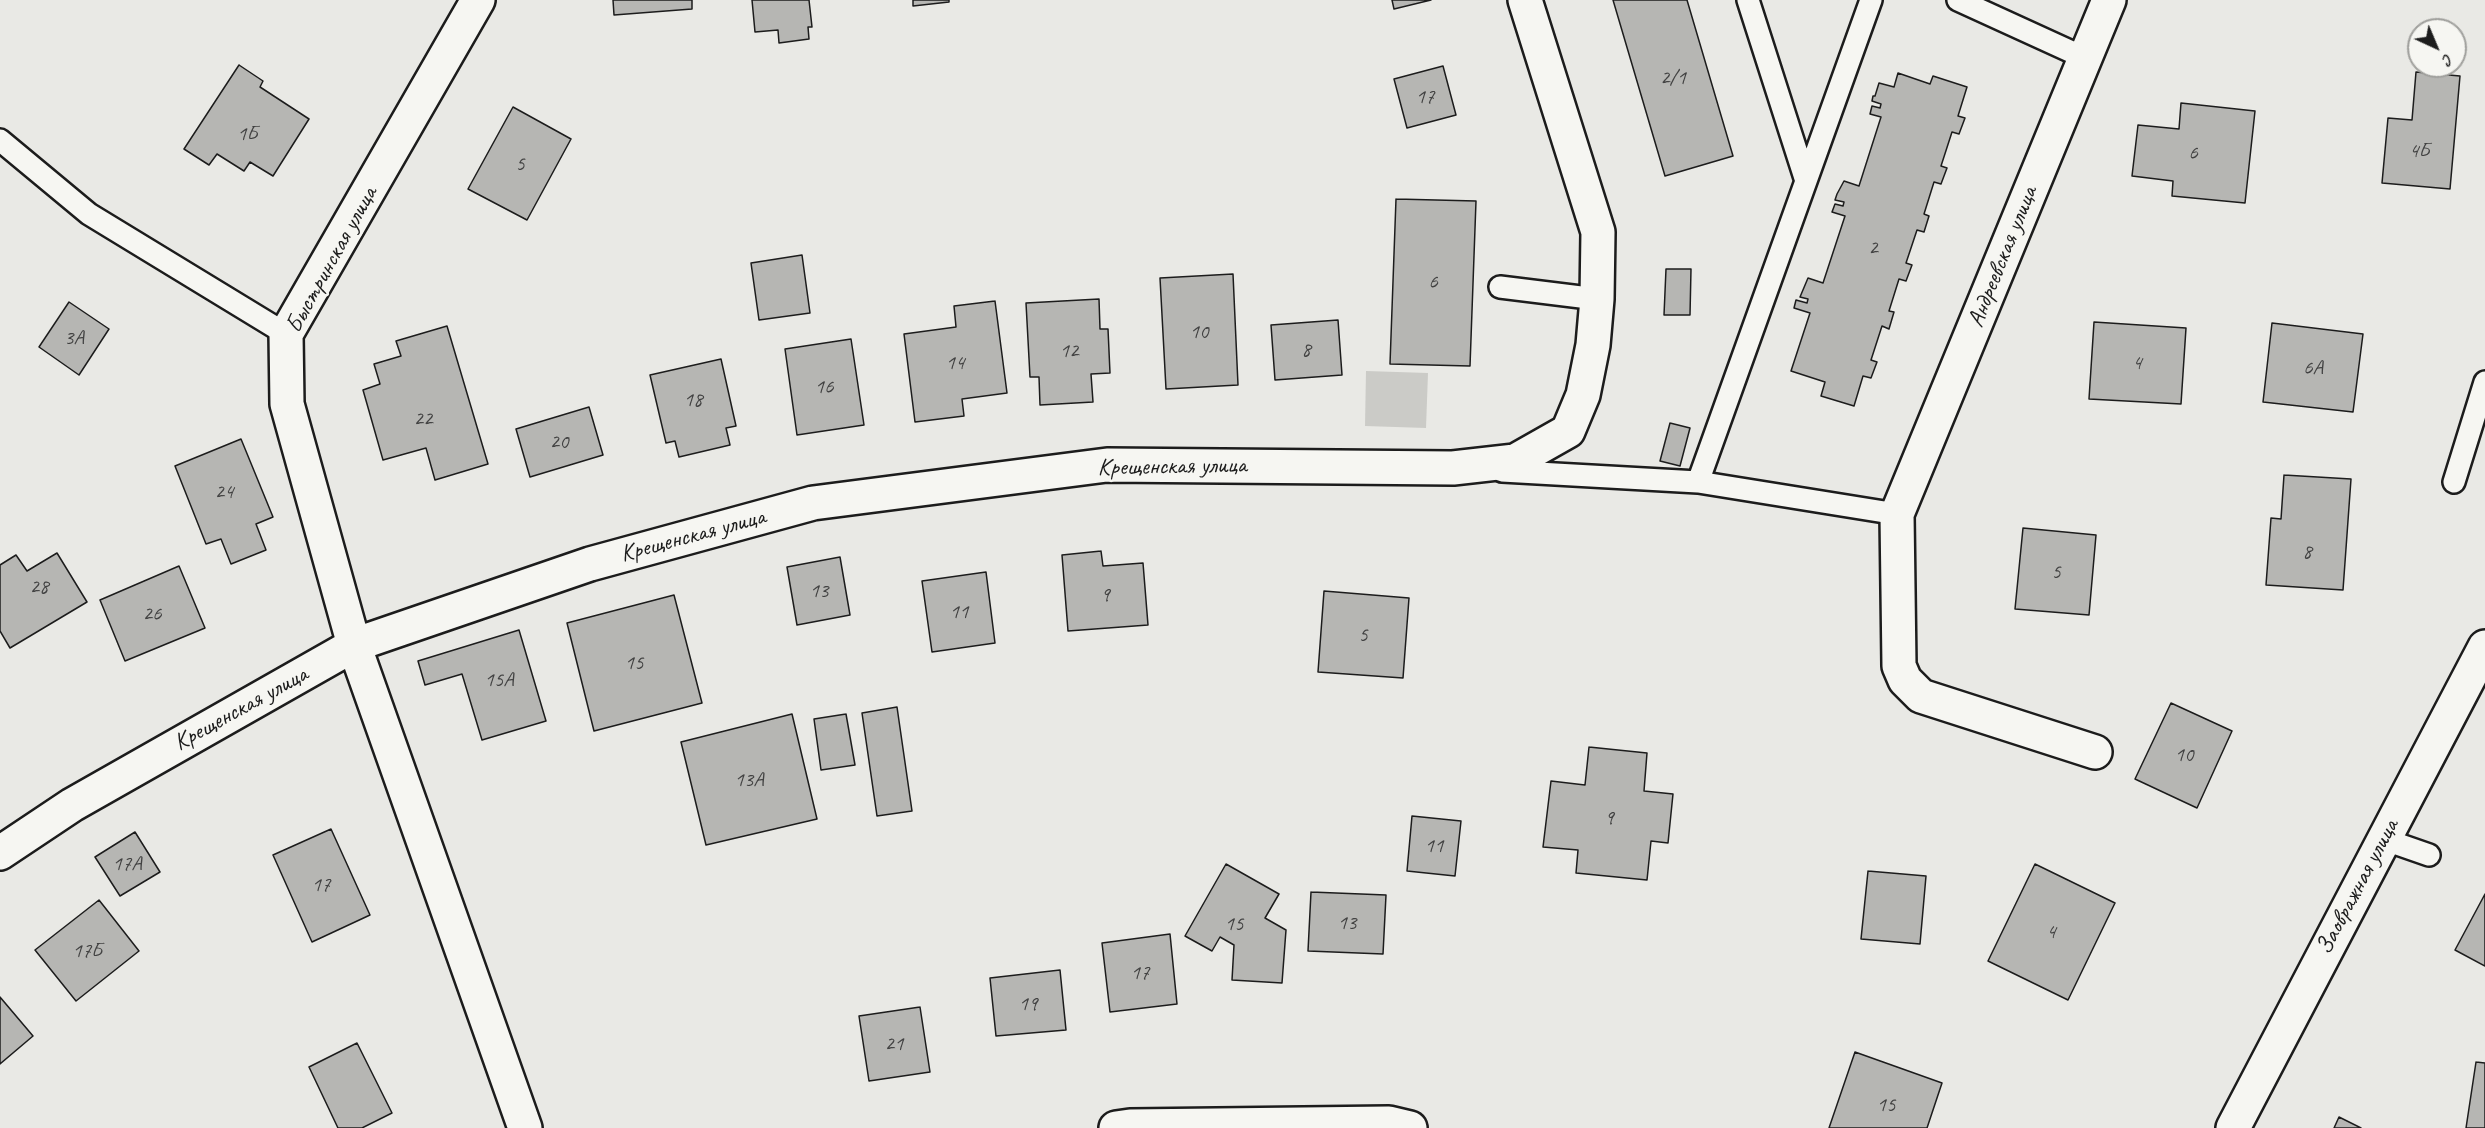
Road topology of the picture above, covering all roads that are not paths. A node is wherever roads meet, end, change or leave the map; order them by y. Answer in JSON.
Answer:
{"nodes":[{"id":1,"x":478,"y":0,"type":"edge"},
{"id":2,"x":1525,"y":0,"type":"edge"},
{"id":3,"x":1748,"y":0,"type":"edge"},
{"id":4,"x":1871,"y":0,"type":"edge"},
{"id":5,"x":1958,"y":0,"type":"edge"},
{"id":6,"x":2109,"y":0,"type":"edge"},
{"id":7,"x":2085,"y":58,"type":"junction"},
{"id":8,"x":0,"y":140,"type":"edge"},
{"id":9,"x":1805,"y":178,"type":"junction"},
{"id":10,"x":1500,"y":287,"type":"dead end"},
{"id":11,"x":1597,"y":299,"type":"junction"},
{"id":12,"x":286,"y":334,"type":"junction"},
{"id":13,"x":2485,"y":382,"type":"edge"},
{"id":14,"x":1453,"y":468,"type":"junction"},
{"id":15,"x":1698,"y":482,"type":"junction"},
{"id":16,"x":2454,"y":482,"type":"dead end"},
{"id":17,"x":1898,"y":514,"type":"junction"},
{"id":18,"x":354,"y":645,"type":"junction"},
{"id":19,"x":2485,"y":647,"type":"edge"},
{"id":20,"x":2095,"y":752,"type":"dead end"},
{"id":21,"x":2384,"y":839,"type":"junction"},
{"id":22,"x":0,"y":853,"type":"edge"},
{"id":23,"x":2429,"y":855,"type":"dead end"},
{"id":24,"x":525,"y":1128,"type":"edge"},
{"id":25,"x":1116,"y":1128,"type":"edge"},
{"id":26,"x":1410,"y":1128,"type":"edge"},
{"id":27,"x":2233,"y":1128,"type":"edge"}],
"edges":[{"from":1,"to":12,"type":"street","name":"Быстринская улица"},
{"from":2,"to":11,"type":"street","name":"Крещенская улица"},
{"from":3,"to":9,"type":"lane"},
{"from":4,"to":9,"type":"lane"},
{"from":5,"to":7,"type":"lane"},
{"from":6,"to":7,"type":"street","name":"Андреевская улица"},
{"from":7,"to":17,"type":"street","name":"Андреевская улица"},
{"from":8,"to":12,"type":"lane"},
{"from":9,"to":15,"type":"lane"},
{"from":10,"to":11,"type":"lane"},
{"from":11,"to":14,"type":"street","name":"Крещенская улица"},
{"from":12,"to":18,"type":"street","name":"Быстринская улица"},
{"from":13,"to":16,"type":"lane"},
{"from":14,"to":15,"type":"lane"},
{"from":14,"to":18,"type":"street","name":"Крещенская улица"},
{"from":15,"to":17,"type":"lane"},
{"from":17,"to":20,"type":"street"},
{"from":18,"to":22,"type":"street","name":"Крещенская улица"},
{"from":18,"to":24,"type":"street","name":"Быстринская улица"},
{"from":19,"to":21,"type":"street","name":"Заовражная улица"},
{"from":21,"to":23,"type":"lane"},
{"from":21,"to":27,"type":"street","name":"Заовражная улица"},
{"from":25,"to":26,"type":"street"}]}
